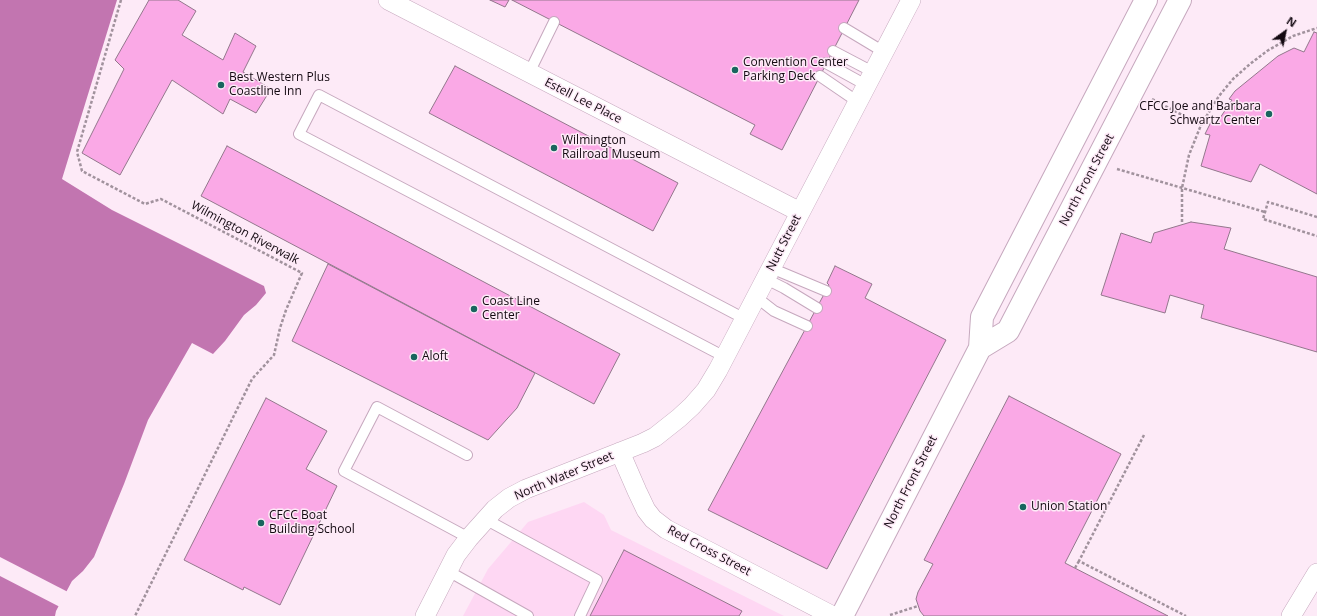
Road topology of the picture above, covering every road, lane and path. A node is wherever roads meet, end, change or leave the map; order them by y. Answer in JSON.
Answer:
{"nodes":[{"id":1,"x":121,"y":0,"type":"edge"},
{"id":2,"x":388,"y":0,"type":"edge"},
{"id":3,"x":911,"y":0,"type":"edge"},
{"id":4,"x":1146,"y":0,"type":"edge"},
{"id":5,"x":1180,"y":0,"type":"edge"},
{"id":6,"x":554,"y":22,"type":"dead end"},
{"id":7,"x":844,"y":28,"type":"dead end"},
{"id":8,"x":1317,"y":28,"type":"edge"},
{"id":9,"x":833,"y":51,"type":"dead end"},
{"id":10,"x":884,"y":52,"type":"junction"},
{"id":11,"x":826,"y":63,"type":"dead end"},
{"id":12,"x":529,"y":73,"type":"junction"},
{"id":13,"x":820,"y":76,"type":"dead end"},
{"id":14,"x":870,"y":79,"type":"junction"},
{"id":15,"x":1147,"y":96,"type":"dead end"},
{"id":16,"x":858,"y":102,"type":"junction"},
{"id":17,"x":1201,"y":125,"type":"junction"},
{"id":18,"x":1110,"y":167,"type":"dead end"},
{"id":19,"x":1182,"y":188,"type":"junction"},
{"id":20,"x":800,"y":212,"type":"junction"},
{"id":21,"x":1265,"y":212,"type":"junction"},
{"id":22,"x":1317,"y":217,"type":"edge"},
{"id":23,"x":1182,"y":222,"type":"dead end"},
{"id":24,"x":1317,"y":236,"type":"edge"},
{"id":25,"x":769,"y":273,"type":"junction"},
{"id":26,"x":826,"y":291,"type":"dead end"},
{"id":27,"x":756,"y":297,"type":"junction"},
{"id":28,"x":817,"y":308,"type":"dead end"},
{"id":29,"x":745,"y":319,"type":"junction"},
{"id":30,"x":808,"y":326,"type":"dead end"},
{"id":31,"x":980,"y":348,"type":"junction"},
{"id":32,"x":725,"y":357,"type":"junction"},
{"id":33,"x":1144,"y":435,"type":"dead end"},
{"id":34,"x":620,"y":452,"type":"junction"},
{"id":35,"x":467,"y":455,"type":"dead end"},
{"id":36,"x":484,"y":519,"type":"junction"},
{"id":37,"x":469,"y":538,"type":"junction"},
{"id":38,"x":1079,"y":560,"type":"junction"},
{"id":39,"x":1075,"y":568,"type":"dead end"},
{"id":40,"x":448,"y":572,"type":"junction"},
{"id":41,"x":1317,"y":573,"type":"edge"},
{"id":42,"x":918,"y":606,"type":"dead end"},
{"id":43,"x":890,"y":615,"type":"edge"},
{"id":44,"x":135,"y":616,"type":"edge"},
{"id":45,"x":425,"y":616,"type":"edge"},
{"id":46,"x":528,"y":616,"type":"edge"},
{"id":47,"x":580,"y":616,"type":"edge"},
{"id":48,"x":833,"y":616,"type":"edge"},
{"id":49,"x":842,"y":616,"type":"edge"},
{"id":50,"x":1186,"y":616,"type":"edge"},
{"id":51,"x":1291,"y":616,"type":"edge"}],
"edges":[{"from":1,"to":44,"type":"path","name":"Wilmington Riverwalk"},
{"from":2,"to":12,"type":"street","name":"Estell Lee Place"},
{"from":3,"to":10,"type":"street","name":"Nutt Street"},
{"from":4,"to":31,"type":"main road","name":"North Front Street"},
{"from":5,"to":31,"type":"main road","name":"North Front Street"},
{"from":6,"to":12,"type":"lane"},
{"from":7,"to":10,"type":"lane"},
{"from":8,"to":17,"type":"path"},
{"from":9,"to":14,"type":"lane"},
{"from":10,"to":14,"type":"street","name":"Nutt Street"},
{"from":11,"to":14,"type":"lane"},
{"from":12,"to":20,"type":"street","name":"Estell Lee Place"},
{"from":13,"to":16,"type":"lane"},
{"from":14,"to":16,"type":"street","name":"Nutt Street"},
{"from":15,"to":17,"type":"path"},
{"from":16,"to":20,"type":"street","name":"Nutt Street"},
{"from":17,"to":19,"type":"path"},
{"from":18,"to":19,"type":"path"},
{"from":19,"to":21,"type":"path"},
{"from":19,"to":23,"type":"path"},
{"from":20,"to":25,"type":"street","name":"Nutt Street"},
{"from":21,"to":22,"type":"path"},
{"from":21,"to":24,"type":"path"},
{"from":25,"to":26,"type":"lane"},
{"from":25,"to":27,"type":"street","name":"Nutt Street"},
{"from":25,"to":28,"type":"lane"},
{"from":27,"to":29,"type":"street","name":"Nutt Street"},
{"from":27,"to":30,"type":"lane"},
{"from":29,"to":32,"type":"street","name":"Nutt Street"},
{"from":29,"to":32,"type":"lane"},
{"from":31,"to":49,"type":"main road","name":"North Front Street"},
{"from":32,"to":34,"type":"street","name":"Nutt Street"},
{"from":33,"to":38,"type":"path"},
{"from":34,"to":36,"type":"street","name":"North Water Street"},
{"from":34,"to":48,"type":"street","name":"Red Cross Street"},
{"from":35,"to":37,"type":"lane"},
{"from":36,"to":37,"type":"street","name":"North Water Street"},
{"from":36,"to":47,"type":"lane"},
{"from":37,"to":40,"type":"street","name":"North Water Street"},
{"from":38,"to":39,"type":"path"},
{"from":38,"to":50,"type":"path"},
{"from":40,"to":45,"type":"street","name":"North Water Street"},
{"from":40,"to":46,"type":"lane"},
{"from":41,"to":51,"type":"street"},
{"from":42,"to":43,"type":"path"}]}
